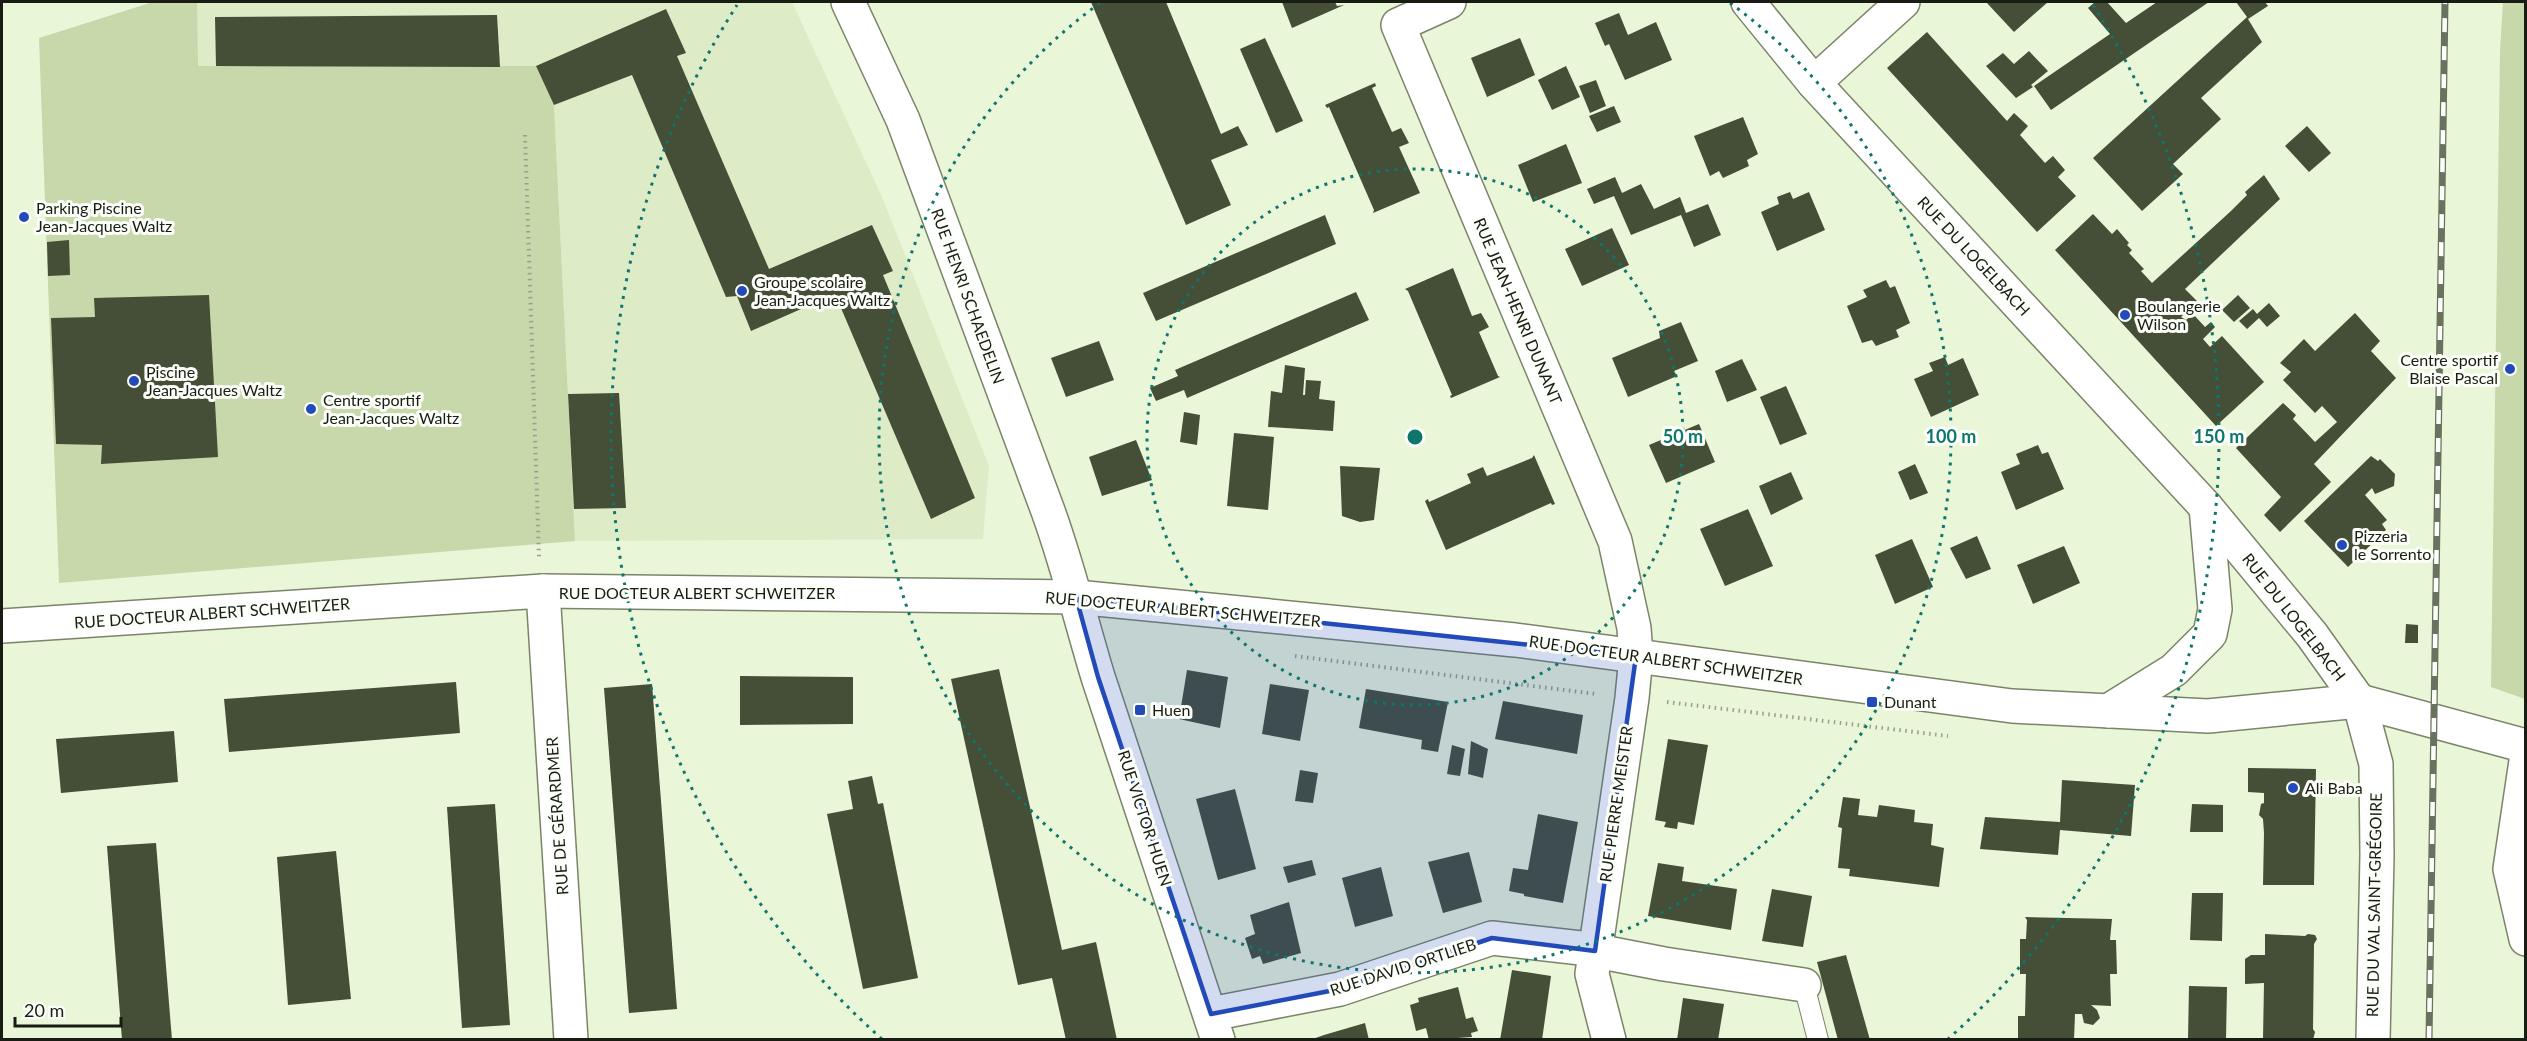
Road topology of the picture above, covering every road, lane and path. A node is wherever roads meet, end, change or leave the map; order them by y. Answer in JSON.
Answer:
{"nodes":[{"id":1,"x":848,"y":2,"type":"edge"},
{"id":2,"x":1449,"y":2,"type":"edge"},
{"id":3,"x":1748,"y":2,"type":"edge"},
{"id":4,"x":1903,"y":2,"type":"edge"},
{"id":5,"x":1814,"y":83,"type":"junction"},
{"id":6,"x":525,"y":135,"type":"dead end"},
{"id":7,"x":2206,"y":507,"type":"junction"},
{"id":8,"x":543,"y":591,"type":"junction"},
{"id":9,"x":1076,"y":597,"type":"junction"},
{"id":10,"x":2,"y":626,"type":"edge"},
{"id":11,"x":1636,"y":656,"type":"junction"},
{"id":12,"x":2359,"y":701,"type":"junction"},
{"id":13,"x":2108,"y":711,"type":"junction"},
{"id":14,"x":2526,"y":746,"type":"edge"},
{"id":15,"x":2526,"y":761,"type":"edge"},
{"id":16,"x":2526,"y":939,"type":"edge"},
{"id":17,"x":1596,"y":951,"type":"junction"},
{"id":18,"x":1804,"y":985,"type":"joint"},
{"id":19,"x":1214,"y":1027,"type":"edge"},
{"id":20,"x":571,"y":1040,"type":"edge"},
{"id":21,"x":1609,"y":1040,"type":"edge"},
{"id":22,"x":1818,"y":1040,"type":"edge"},
{"id":23,"x":2373,"y":1040,"type":"edge"}],
"edges":[{"from":1,"to":9,"type":"street","name":"RUE HENRI SCHAEDELIN"},
{"from":2,"to":11,"type":"street","name":"RUE JEAN-HENRI DUNANT"},
{"from":3,"to":5,"type":"street","name":"RUE DU LOGELBACH"},
{"from":4,"to":5,"type":"street"},
{"from":5,"to":7,"type":"street","name":"RUE DU LOGELBACH"},
{"from":6,"to":8,"type":"path"},
{"from":7,"to":12,"type":"street","name":"RUE DU LOGELBACH"},
{"from":7,"to":13,"type":"street"},
{"from":8,"to":9,"type":"street","name":"RUE DOCTEUR ALBERT SCHWEITZER"},
{"from":8,"to":10,"type":"street","name":"RUE DOCTEUR ALBERT SCHWEITZER"},
{"from":8,"to":20,"type":"street","name":"RUE DE GÉRARDMER"},
{"from":9,"to":11,"type":"street","name":"RUE DOCTEUR ALBERT SCHWEITZER"},
{"from":9,"to":19,"type":"street","name":"RUE VICTOR HUEN"},
{"from":11,"to":13,"type":"street","name":"RUE DOCTEUR ALBERT SCHWEITZER"},
{"from":11,"to":17,"type":"street","name":"RUE PIERRE MEISTER"},
{"from":12,"to":13,"type":"street","name":"RUE DOCTEUR ALBERT SCHWEITZER"},
{"from":12,"to":14,"type":"street"},
{"from":12,"to":23,"type":"street","name":"RUE DU VAL SAINT-GRÉGOIRE"},
{"from":15,"to":16,"type":"street"},
{"from":17,"to":18,"type":"street"},
{"from":17,"to":19,"type":"street","name":"RUE DAVID ORTLIEB"},
{"from":17,"to":21,"type":"street","name":"RUE PIERRE MEISTER"},
{"from":18,"to":22,"type":"lane"}]}
